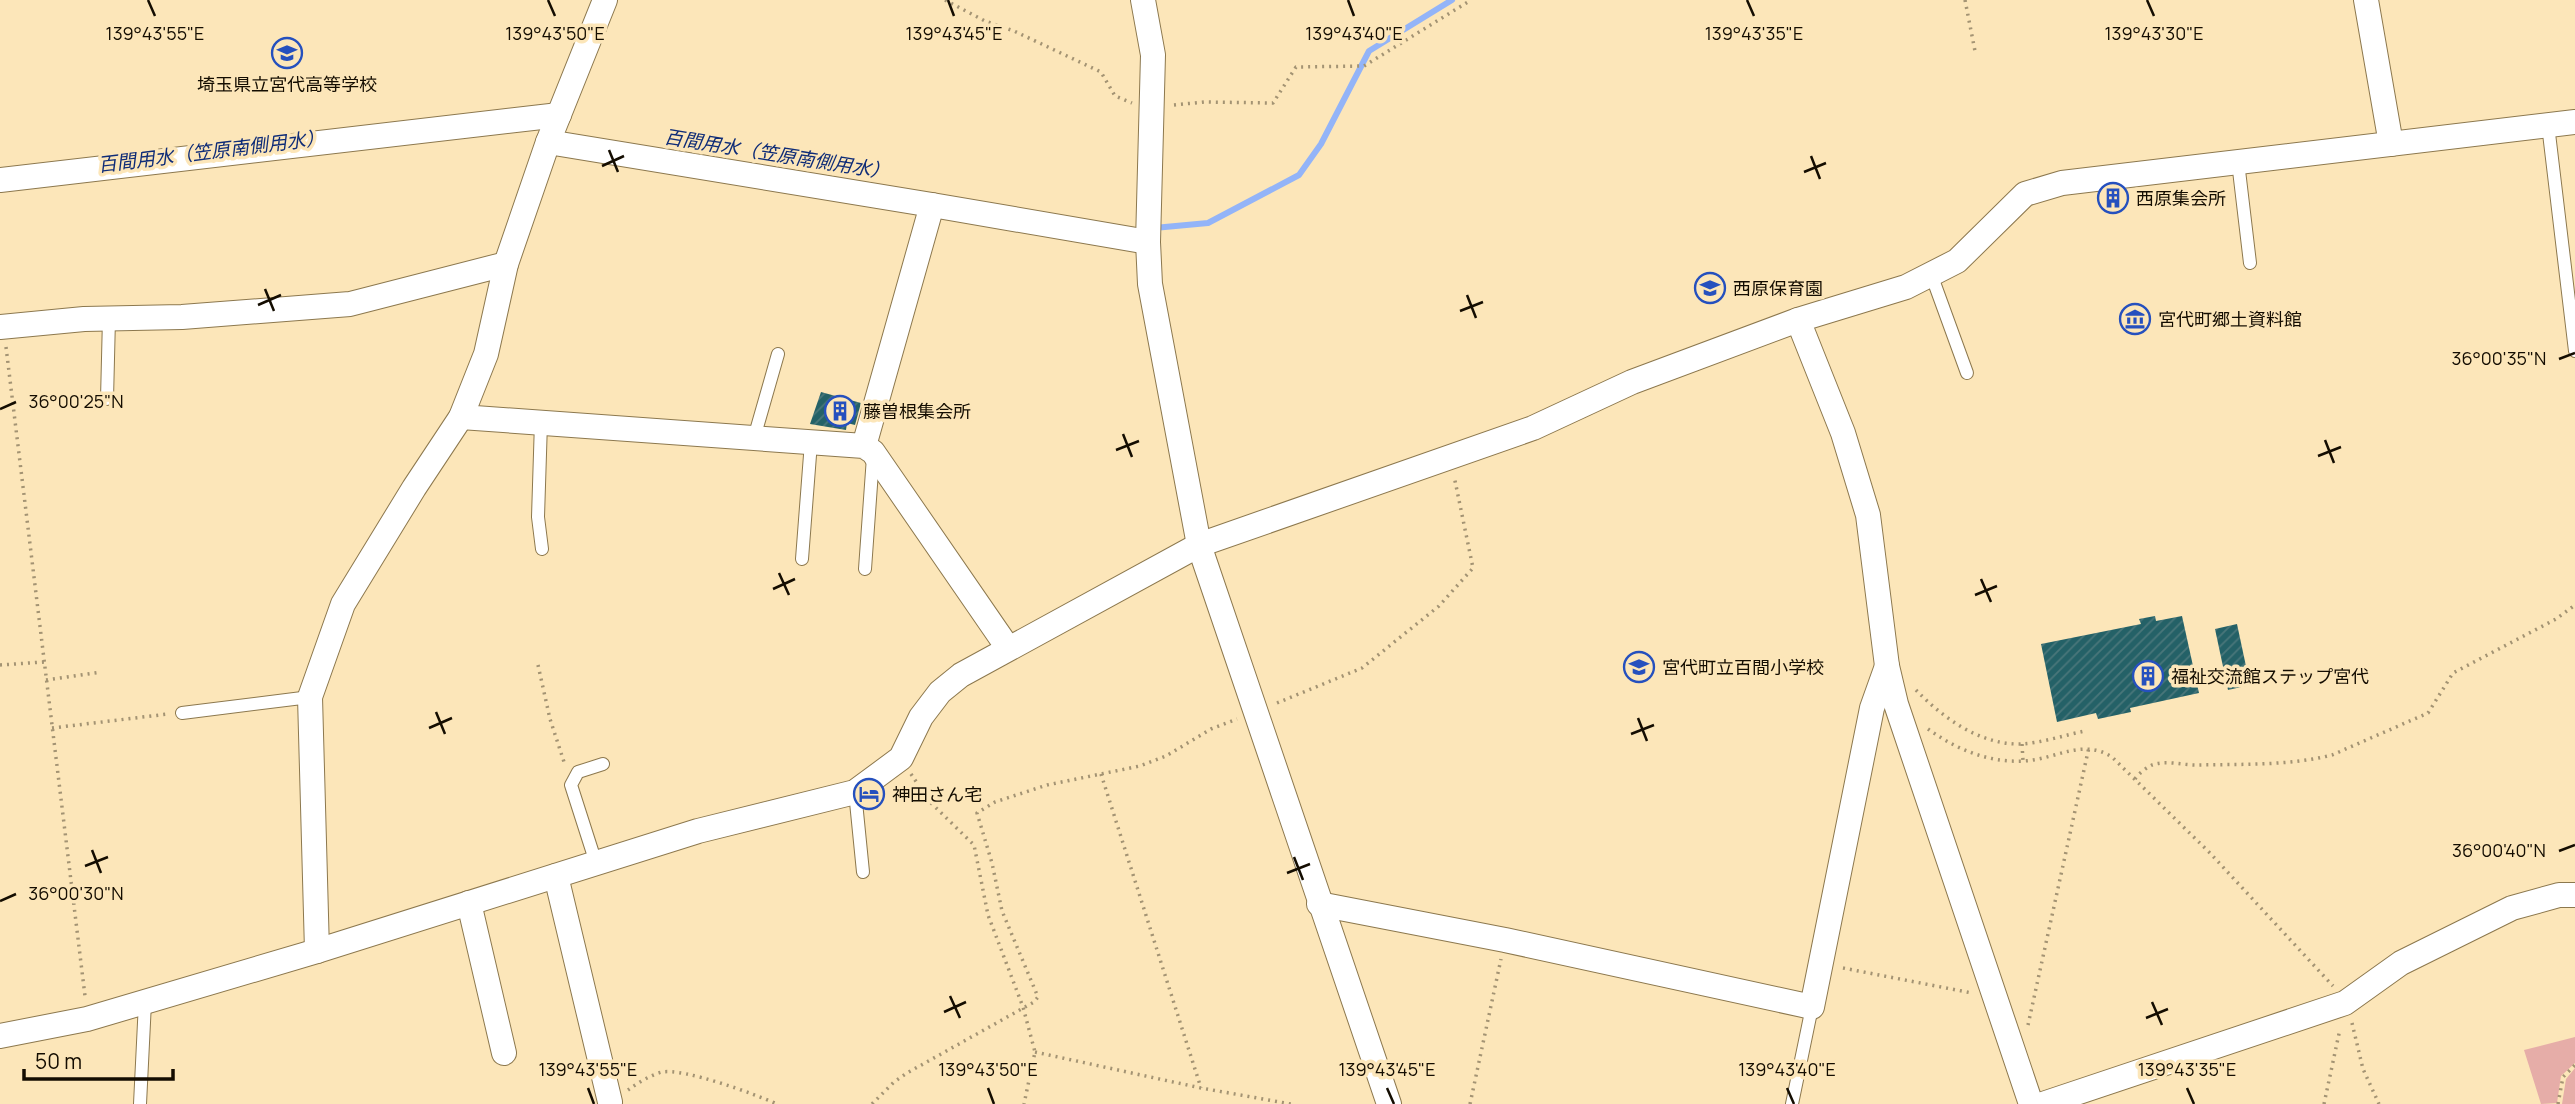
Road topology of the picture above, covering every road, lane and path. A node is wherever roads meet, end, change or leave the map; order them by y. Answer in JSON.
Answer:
{"nodes":[{"id":1,"x":605,"y":0,"type":"edge"},
{"id":2,"x":945,"y":0,"type":"edge"},
{"id":3,"x":1143,"y":0,"type":"edge"},
{"id":4,"x":1471,"y":0,"type":"edge"},
{"id":5,"x":1965,"y":0,"type":"edge"},
{"id":6,"x":2366,"y":0,"type":"edge"},
{"id":7,"x":1975,"y":51,"type":"dead end"},
{"id":8,"x":1152,"y":108,"type":"junction"},
{"id":9,"x":559,"y":115,"type":"junction"},
{"id":10,"x":2575,"y":122,"type":"edge"},
{"id":11,"x":2548,"y":125,"type":"junction"},
{"id":12,"x":548,"y":142,"type":"junction"},
{"id":13,"x":2390,"y":144,"type":"junction"},
{"id":14,"x":2238,"y":162,"type":"junction"},
{"id":15,"x":0,"y":180,"type":"edge"},
{"id":16,"x":932,"y":205,"type":"junction"},
{"id":17,"x":1148,"y":242,"type":"junction"},
{"id":18,"x":2250,"y":262,"type":"dead end"},
{"id":19,"x":506,"y":264,"type":"junction"},
{"id":20,"x":1931,"y":274,"type":"junction"},
{"id":21,"x":2571,"y":283,"type":"edge"},
{"id":22,"x":109,"y":318,"type":"junction"},
{"id":23,"x":1798,"y":320,"type":"junction"},
{"id":24,"x":1,"y":322,"type":"edge"},
{"id":25,"x":2575,"y":351,"type":"edge"},
{"id":26,"x":778,"y":354,"type":"dead end"},
{"id":27,"x":1967,"y":373,"type":"dead end"},
{"id":28,"x":107,"y":399,"type":"dead end"},
{"id":29,"x":461,"y":416,"type":"junction"},
{"id":30,"x":541,"y":422,"type":"junction"},
{"id":31,"x":754,"y":438,"type":"junction"},
{"id":32,"x":811,"y":442,"type":"junction"},
{"id":33,"x":869,"y":449,"type":"junction"},
{"id":34,"x":1450,"y":457,"type":"junction"},
{"id":35,"x":1199,"y":545,"type":"junction"},
{"id":36,"x":542,"y":549,"type":"dead end"},
{"id":37,"x":803,"y":559,"type":"dead end"},
{"id":38,"x":865,"y":569,"type":"dead end"},
{"id":39,"x":2575,"y":605,"type":"edge"},
{"id":40,"x":1007,"y":648,"type":"junction"},
{"id":41,"x":44,"y":662,"type":"junction"},
{"id":42,"x":0,"y":665,"type":"edge"},
{"id":43,"x":538,"y":665,"type":"dead end"},
{"id":44,"x":1887,"y":666,"type":"junction"},
{"id":45,"x":101,"y":672,"type":"dead end"},
{"id":46,"x":47,"y":680,"type":"junction"},
{"id":47,"x":310,"y":697,"type":"junction"},
{"id":48,"x":1896,"y":704,"type":"junction"},
{"id":49,"x":1255,"y":712,"type":"junction"},
{"id":50,"x":182,"y":713,"type":"joint"},
{"id":51,"x":52,"y":728,"type":"junction"},
{"id":52,"x":2085,"y":731,"type":"dead end"},
{"id":53,"x":2022,"y":744,"type":"junction"},
{"id":54,"x":2089,"y":747,"type":"junction"},
{"id":55,"x":901,"y":758,"type":"junction"},
{"id":56,"x":2023,"y":761,"type":"junction"},
{"id":57,"x":603,"y":764,"type":"dead end"},
{"id":58,"x":1101,"y":774,"type":"junction"},
{"id":59,"x":2135,"y":780,"type":"junction"},
{"id":60,"x":571,"y":785,"type":"junction"},
{"id":61,"x":855,"y":792,"type":"junction"},
{"id":62,"x":596,"y":863,"type":"junction"},
{"id":63,"x":863,"y":872,"type":"dead end"},
{"id":64,"x":556,"y":876,"type":"junction"},
{"id":65,"x":2575,"y":895,"type":"edge"},
{"id":66,"x":469,"y":903,"type":"junction"},
{"id":67,"x":1319,"y":904,"type":"junction"},
{"id":68,"x":1505,"y":940,"type":"junction"},
{"id":69,"x":317,"y":951,"type":"junction"},
{"id":70,"x":1820,"y":963,"type":"junction"},
{"id":71,"x":1993,"y":991,"type":"junction"},
{"id":72,"x":145,"y":1002,"type":"junction"},
{"id":73,"x":2345,"y":1003,"type":"junction"},
{"id":74,"x":1023,"y":1007,"type":"junction"},
{"id":75,"x":1812,"y":1007,"type":"junction"},
{"id":76,"x":88,"y":1019,"type":"junction"},
{"id":77,"x":0,"y":1036,"type":"edge"},
{"id":78,"x":1035,"y":1052,"type":"junction"},
{"id":79,"x":2014,"y":1052,"type":"junction"},
{"id":80,"x":504,"y":1053,"type":"dead end"},
{"id":81,"x":2575,"y":1065,"type":"edge"},
{"id":82,"x":1201,"y":1088,"type":"junction"},
{"id":83,"x":610,"y":1102,"type":"joint"},
{"id":84,"x":140,"y":1104,"type":"edge"},
{"id":85,"x":777,"y":1104,"type":"edge"},
{"id":86,"x":873,"y":1104,"type":"edge"},
{"id":87,"x":1024,"y":1104,"type":"edge"},
{"id":88,"x":1291,"y":1104,"type":"edge"},
{"id":89,"x":1388,"y":1104,"type":"edge"},
{"id":90,"x":1471,"y":1104,"type":"edge"},
{"id":91,"x":1792,"y":1104,"type":"edge"},
{"id":92,"x":2031,"y":1104,"type":"edge"},
{"id":93,"x":2043,"y":1104,"type":"edge"},
{"id":94,"x":2323,"y":1104,"type":"edge"},
{"id":95,"x":2379,"y":1104,"type":"edge"},
{"id":96,"x":2558,"y":1104,"type":"edge"}],
"edges":[{"from":1,"to":9,"type":"street"},
{"from":2,"to":8,"type":"path"},
{"from":3,"to":8,"type":"street"},
{"from":4,"to":8,"type":"path"},
{"from":5,"to":7,"type":"path"},
{"from":6,"to":13,"type":"street"},
{"from":8,"to":17,"type":"street"},
{"from":9,"to":12,"type":"street"},
{"from":9,"to":15,"type":"street"},
{"from":10,"to":11,"type":"street"},
{"from":11,"to":13,"type":"street"},
{"from":11,"to":21,"type":"lane"},
{"from":12,"to":16,"type":"street"},
{"from":12,"to":19,"type":"street"},
{"from":13,"to":14,"type":"street"},
{"from":14,"to":18,"type":"lane"},
{"from":14,"to":20,"type":"street"},
{"from":16,"to":17,"type":"street"},
{"from":16,"to":33,"type":"street"},
{"from":17,"to":35,"type":"street"},
{"from":19,"to":22,"type":"street"},
{"from":19,"to":29,"type":"street"},
{"from":20,"to":23,"type":"street"},
{"from":20,"to":27,"type":"lane"},
{"from":21,"to":25,"type":"lane"},
{"from":22,"to":24,"type":"street"},
{"from":22,"to":28,"type":"lane"},
{"from":23,"to":34,"type":"street"},
{"from":23,"to":44,"type":"street"},
{"from":24,"to":41,"type":"path"},
{"from":26,"to":31,"type":"lane"},
{"from":29,"to":30,"type":"street"},
{"from":29,"to":47,"type":"street"},
{"from":30,"to":31,"type":"street"},
{"from":30,"to":36,"type":"lane"},
{"from":31,"to":32,"type":"street"},
{"from":32,"to":33,"type":"street"},
{"from":32,"to":37,"type":"lane"},
{"from":33,"to":38,"type":"lane"},
{"from":33,"to":40,"type":"street"},
{"from":34,"to":35,"type":"street"},
{"from":34,"to":49,"type":"path"},
{"from":35,"to":40,"type":"street"},
{"from":35,"to":49,"type":"street"},
{"from":39,"to":59,"type":"path"},
{"from":40,"to":55,"type":"street"},
{"from":41,"to":42,"type":"path"},
{"from":41,"to":46,"type":"path"},
{"from":43,"to":60,"type":"path"},
{"from":44,"to":48,"type":"street"},
{"from":44,"to":53,"type":"path"},
{"from":44,"to":70,"type":"street"},
{"from":45,"to":46,"type":"path"},
{"from":46,"to":51,"type":"path"},
{"from":47,"to":50,"type":"lane"},
{"from":47,"to":69,"type":"street"},
{"from":48,"to":56,"type":"path"},
{"from":48,"to":71,"type":"street"},
{"from":49,"to":58,"type":"path"},
{"from":49,"to":67,"type":"street"},
{"from":50,"to":51,"type":"path"},
{"from":51,"to":76,"type":"path"},
{"from":52,"to":53,"type":"path"},
{"from":53,"to":56,"type":"path"},
{"from":54,"to":56,"type":"path"},
{"from":54,"to":59,"type":"path"},
{"from":54,"to":79,"type":"path"},
{"from":55,"to":61,"type":"street"},
{"from":55,"to":74,"type":"path"},
{"from":57,"to":60,"type":"lane"},
{"from":58,"to":74,"type":"path"},
{"from":58,"to":82,"type":"path"},
{"from":59,"to":73,"type":"path"},
{"from":60,"to":62,"type":"lane"},
{"from":61,"to":62,"type":"street"},
{"from":61,"to":63,"type":"lane"},
{"from":62,"to":64,"type":"street"},
{"from":64,"to":66,"type":"street"},
{"from":64,"to":83,"type":"street"},
{"from":65,"to":73,"type":"street"},
{"from":66,"to":69,"type":"street"},
{"from":66,"to":80,"type":"street"},
{"from":67,"to":68,"type":"street"},
{"from":67,"to":89,"type":"street"},
{"from":68,"to":75,"type":"street"},
{"from":68,"to":90,"type":"path"},
{"from":69,"to":72,"type":"street"},
{"from":70,"to":71,"type":"path"},
{"from":70,"to":75,"type":"street"},
{"from":71,"to":79,"type":"street"},
{"from":72,"to":76,"type":"street"},
{"from":72,"to":84,"type":"lane"},
{"from":73,"to":93,"type":"street"},
{"from":73,"to":94,"type":"path"},
{"from":73,"to":95,"type":"path"},
{"from":74,"to":78,"type":"path"},
{"from":74,"to":86,"type":"path"},
{"from":75,"to":91,"type":"lane"},
{"from":76,"to":77,"type":"street"},
{"from":78,"to":82,"type":"path"},
{"from":78,"to":87,"type":"path"},
{"from":79,"to":92,"type":"street"},
{"from":81,"to":96,"type":"path"},
{"from":82,"to":88,"type":"path"},
{"from":83,"to":85,"type":"path"}]}
